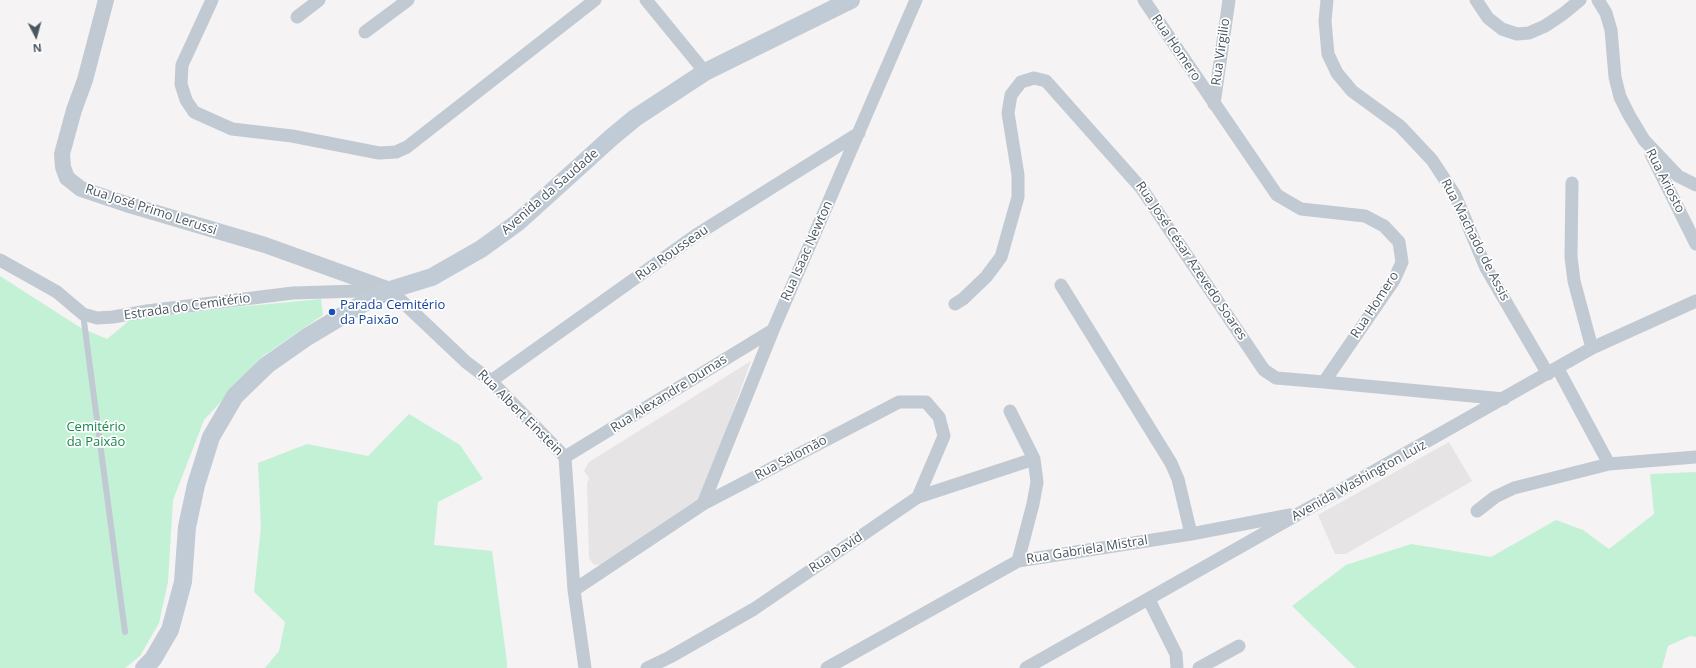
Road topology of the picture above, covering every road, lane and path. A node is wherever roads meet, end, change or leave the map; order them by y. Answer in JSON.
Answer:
{"nodes":[{"id":1,"x":106,"y":0,"type":"edge"},
{"id":2,"x":212,"y":0,"type":"edge"},
{"id":3,"x":319,"y":0,"type":"edge"},
{"id":4,"x":408,"y":0,"type":"edge"},
{"id":5,"x":595,"y":0,"type":"edge"},
{"id":6,"x":646,"y":0,"type":"edge"},
{"id":7,"x":851,"y":0,"type":"edge"},
{"id":8,"x":916,"y":0,"type":"edge"},
{"id":9,"x":1144,"y":0,"type":"edge"},
{"id":10,"x":1229,"y":0,"type":"edge"},
{"id":11,"x":1326,"y":0,"type":"edge"},
{"id":12,"x":1476,"y":0,"type":"edge"},
{"id":13,"x":1580,"y":0,"type":"edge"},
{"id":14,"x":1598,"y":0,"type":"edge"},
{"id":15,"x":297,"y":17,"type":"dead end"},
{"id":16,"x":366,"y":32,"type":"dead end"},
{"id":17,"x":704,"y":72,"type":"junction"},
{"id":18,"x":1214,"y":104,"type":"junction"},
{"id":19,"x":859,"y":133,"type":"junction"},
{"id":20,"x":1644,"y":140,"type":"junction"},
{"id":21,"x":1678,"y":176,"type":"junction"},
{"id":22,"x":1666,"y":182,"type":"junction"},
{"id":23,"x":1572,"y":183,"type":"dead end"},
{"id":24,"x":1696,"y":185,"type":"edge"},
{"id":25,"x":1696,"y":244,"type":"edge"},
{"id":26,"x":0,"y":260,"type":"edge"},
{"id":27,"x":1061,"y":285,"type":"dead end"},
{"id":28,"x":390,"y":290,"type":"junction"},
{"id":29,"x":1696,"y":301,"type":"edge"},
{"id":30,"x":955,"y":304,"type":"dead end"},
{"id":31,"x":83,"y":314,"type":"junction"},
{"id":32,"x":773,"y":330,"type":"junction"},
{"id":33,"x":1592,"y":348,"type":"junction"},
{"id":34,"x":1553,"y":371,"type":"junction"},
{"id":35,"x":491,"y":381,"type":"junction"},
{"id":36,"x":1324,"y":382,"type":"junction"},
{"id":37,"x":1504,"y":399,"type":"junction"},
{"id":38,"x":1010,"y":411,"type":"dead end"},
{"id":39,"x":565,"y":457,"type":"junction"},
{"id":40,"x":1696,"y":457,"type":"edge"},
{"id":41,"x":1034,"y":459,"type":"junction"},
{"id":42,"x":1609,"y":464,"type":"junction"},
{"id":43,"x":918,"y":497,"type":"junction"},
{"id":44,"x":703,"y":504,"type":"junction"},
{"id":45,"x":1477,"y":512,"type":"dead end"},
{"id":46,"x":1301,"y":513,"type":"junction"},
{"id":47,"x":1191,"y":534,"type":"junction"},
{"id":48,"x":1018,"y":561,"type":"junction"},
{"id":49,"x":574,"y":590,"type":"junction"},
{"id":50,"x":1149,"y":600,"type":"junction"},
{"id":51,"x":125,"y":632,"type":"dead end"},
{"id":52,"x":1239,"y":646,"type":"dead end"},
{"id":53,"x":144,"y":668,"type":"edge"},
{"id":54,"x":584,"y":668,"type":"edge"},
{"id":55,"x":647,"y":668,"type":"edge"},
{"id":56,"x":827,"y":668,"type":"edge"},
{"id":57,"x":1026,"y":668,"type":"edge"},
{"id":58,"x":1177,"y":668,"type":"edge"},
{"id":59,"x":1198,"y":668,"type":"edge"}],
"edges":[{"from":1,"to":28,"type":"street","name":"Rua José Primo Lerussi"},
{"from":2,"to":5,"type":"street"},
{"from":3,"to":15,"type":"street"},
{"from":4,"to":16,"type":"street"},
{"from":6,"to":17,"type":"street"},
{"from":7,"to":17,"type":"main road","name":"Avenida da Saudade"},
{"from":8,"to":19,"type":"street","name":"Rua Isaac Newton"},
{"from":9,"to":18,"type":"street","name":"Rua Homero"},
{"from":10,"to":18,"type":"street","name":"Rua Virgilio"},
{"from":11,"to":34,"type":"street","name":"Rua Machado de Assis"},
{"from":12,"to":13,"type":"street"},
{"from":14,"to":20,"type":"street"},
{"from":17,"to":28,"type":"main road","name":"Avenida da Saudade"},
{"from":18,"to":36,"type":"street","name":"Rua Homero"},
{"from":19,"to":32,"type":"street","name":"Rua Isaac Newton"},
{"from":19,"to":35,"type":"street","name":"Rua Rousseau"},
{"from":20,"to":21,"type":"street"},
{"from":20,"to":22,"type":"street","name":"Rua Ariosto"},
{"from":21,"to":22,"type":"street"},
{"from":21,"to":24,"type":"street"},
{"from":22,"to":25,"type":"street","name":"Rua Ariosto"},
{"from":23,"to":33,"type":"street"},
{"from":26,"to":31,"type":"street","name":"Estrada do Cemitério"},
{"from":27,"to":47,"type":"street"},
{"from":28,"to":31,"type":"street","name":"Estrada do Cemitério"},
{"from":28,"to":35,"type":"street","name":"Rua Albert Einstein"},
{"from":28,"to":53,"type":"main road","name":"Avenida da Saudade"},
{"from":29,"to":33,"type":"street","name":"Avenida Washington Luiz"},
{"from":30,"to":36,"type":"street","name":"Rua José César Azevedo Soares"},
{"from":31,"to":51,"type":"lane"},
{"from":32,"to":39,"type":"street","name":"Rua Alexandre Dumas"},
{"from":32,"to":44,"type":"street","name":"Rua Isaac Newton"},
{"from":33,"to":34,"type":"street","name":"Avenida Washington Luiz"},
{"from":34,"to":37,"type":"street","name":"Avenida Washington Luiz"},
{"from":34,"to":42,"type":"street","name":"Rua Machado de Assis"},
{"from":35,"to":39,"type":"street","name":"Rua Albert Einstein"},
{"from":36,"to":37,"type":"street"},
{"from":37,"to":46,"type":"street","name":"Avenida Washington Luiz"},
{"from":38,"to":41,"type":"street"},
{"from":39,"to":49,"type":"street","name":"Rua Albert Einstein"},
{"from":40,"to":42,"type":"street"},
{"from":41,"to":43,"type":"street","name":"Rua David"},
{"from":41,"to":48,"type":"street"},
{"from":42,"to":45,"type":"street"},
{"from":43,"to":44,"type":"street","name":"Rua Salomão"},
{"from":43,"to":55,"type":"street","name":"Rua David"},
{"from":44,"to":49,"type":"street","name":"Rua Salomão"},
{"from":46,"to":47,"type":"street","name":"Rua Gabriela Mistral"},
{"from":46,"to":50,"type":"street","name":"Avenida Washington Luiz"},
{"from":47,"to":48,"type":"street","name":"Rua Gabriela Mistral"},
{"from":48,"to":56,"type":"street","name":"Rua Gabriela Mistral"},
{"from":49,"to":54,"type":"street","name":"Rua Albert Einstein"},
{"from":50,"to":57,"type":"street","name":"Avenida Washington Luiz"},
{"from":50,"to":58,"type":"street"},
{"from":52,"to":59,"type":"street"}]}
